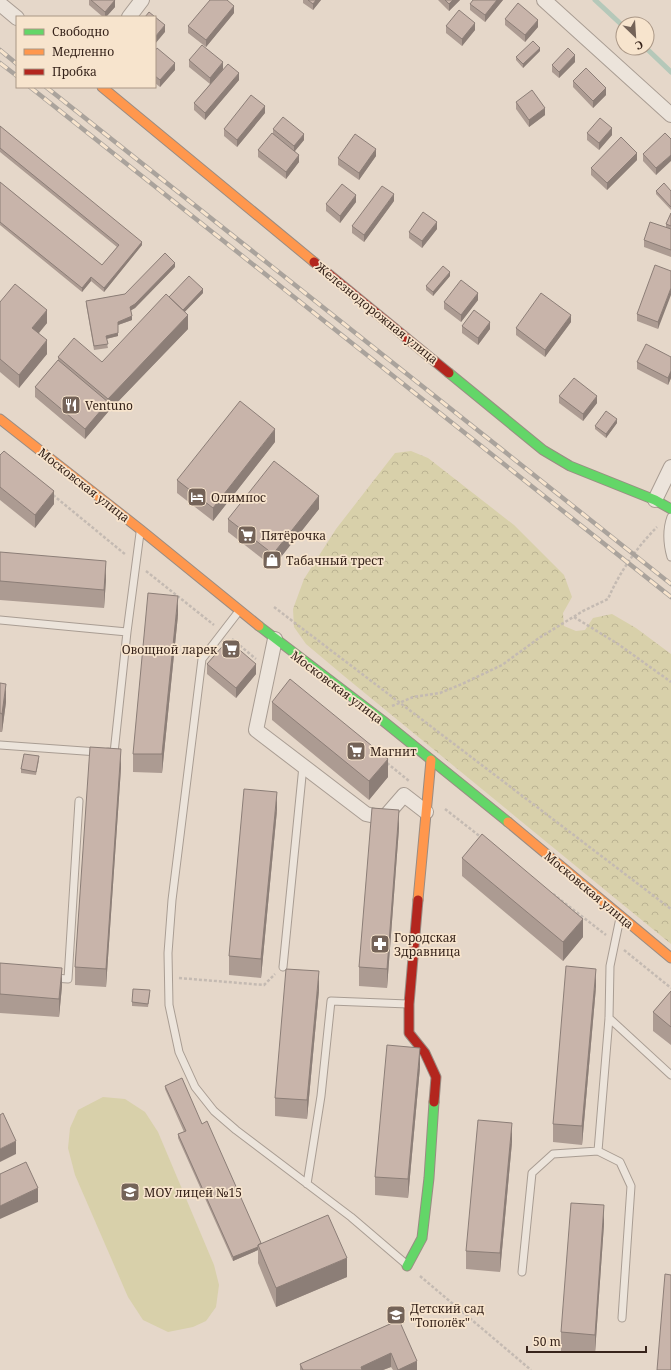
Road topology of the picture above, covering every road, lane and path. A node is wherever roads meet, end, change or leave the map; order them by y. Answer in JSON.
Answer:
{"nodes":[{"id":1,"x":142,"y":0,"type":"edge"},
{"id":2,"x":544,"y":0,"type":"edge"},
{"id":3,"x":0,"y":4,"type":"edge"},
{"id":4,"x":130,"y":16,"type":"edge"},
{"id":5,"x":16,"y":17,"type":"edge"},
{"id":6,"x":103,"y":88,"type":"edge"},
{"id":7,"x":671,"y":115,"type":"edge"},
{"id":8,"x":0,"y":420,"type":"edge"},
{"id":9,"x":671,"y":467,"type":"edge"},
{"id":10,"x":47,"y":490,"type":"edge"},
{"id":11,"x":660,"y":499,"type":"junction"},
{"id":12,"x":671,"y":509,"type":"edge"},
{"id":13,"x":671,"y":517,"type":"edge"},
{"id":14,"x":661,"y":522,"type":"dead end"},
{"id":15,"x":141,"y":530,"type":"junction"},
{"id":16,"x":671,"y":557,"type":"edge"},
{"id":17,"x":136,"y":563,"type":"junction"},
{"id":18,"x":274,"y":608,"type":"dead end"},
{"id":19,"x":239,"y":611,"type":"junction"},
{"id":20,"x":574,"y":617,"type":"junction"},
{"id":21,"x":0,"y":620,"type":"edge"},
{"id":22,"x":127,"y":632,"type":"junction"},
{"id":23,"x":223,"y":632,"type":"junction"},
{"id":24,"x":275,"y":639,"type":"junction"},
{"id":25,"x":269,"y":669,"type":"junction"},
{"id":26,"x":671,"y":682,"type":"edge"},
{"id":27,"x":400,"y":703,"type":"junction"},
{"id":28,"x":382,"y":720,"type":"junction"},
{"id":29,"x":0,"y":745,"type":"edge"},
{"id":30,"x":430,"y":760,"type":"junction"},
{"id":31,"x":385,"y":761,"type":"edge"},
{"id":32,"x":304,"y":766,"type":"junction"},
{"id":33,"x":427,"y":795,"type":"junction"},
{"id":34,"x":80,"y":801,"type":"dead end"},
{"id":35,"x":426,"y":812,"type":"junction"},
{"id":36,"x":484,"y":839,"type":"edge"},
{"id":37,"x":552,"y":893,"type":"edge"},
{"id":38,"x":671,"y":909,"type":"edge"},
{"id":39,"x":620,"y":916,"type":"junction"},
{"id":40,"x":615,"y":942,"type":"junction"},
{"id":41,"x":671,"y":958,"type":"edge"},
{"id":42,"x":283,"y":966,"type":"joint"},
{"id":43,"x":168,"y":977,"type":"junction"},
{"id":44,"x":45,"y":978,"type":"edge"},
{"id":45,"x":671,"y":988,"type":"edge"},
{"id":46,"x":409,"y":1004,"type":"junction"},
{"id":47,"x":608,"y":1018,"type":"junction"},
{"id":48,"x":671,"y":1075,"type":"edge"},
{"id":49,"x":598,"y":1151,"type":"junction"},
{"id":50,"x":307,"y":1184,"type":"junction"},
{"id":51,"x":407,"y":1266,"type":"junction"},
{"id":52,"x":522,"y":1272,"type":"dead end"},
{"id":53,"x":622,"y":1318,"type":"dead end"},
{"id":54,"x":531,"y":1370,"type":"edge"}],
"edges":[{"from":1,"to":4,"type":"street"},
{"from":2,"to":7,"type":"street"},
{"from":3,"to":5,"type":"street"},
{"from":6,"to":11,"type":"street","name":"Железнодорожная улица"},
{"from":8,"to":15,"type":"street","name":"Московская улица"},
{"from":9,"to":11,"type":"street"},
{"from":10,"to":17,"type":"path"},
{"from":11,"to":12,"type":"street","name":"Железнодорожная улица"},
{"from":13,"to":16,"type":"lane"},
{"from":14,"to":20,"type":"path"},
{"from":15,"to":17,"type":"lane"},
{"from":15,"to":19,"type":"street","name":"Московская улица"},
{"from":17,"to":22,"type":"lane"},
{"from":17,"to":23,"type":"path"},
{"from":18,"to":27,"type":"path"},
{"from":19,"to":23,"type":"lane"},
{"from":19,"to":24,"type":"street","name":"Московская улица"},
{"from":20,"to":26,"type":"path"},
{"from":20,"to":27,"type":"path"},
{"from":21,"to":22,"type":"lane"},
{"from":22,"to":29,"type":"lane"},
{"from":23,"to":25,"type":"path"},
{"from":23,"to":43,"type":"lane"},
{"from":24,"to":25,"type":"street"},
{"from":24,"to":28,"type":"street","name":"Московская улица"},
{"from":25,"to":32,"type":"street"},
{"from":27,"to":28,"type":"path"},
{"from":27,"to":38,"type":"path"},
{"from":28,"to":30,"type":"street","name":"Московская улица"},
{"from":30,"to":33,"type":"street"},
{"from":30,"to":39,"type":"street","name":"Московская улица"},
{"from":31,"to":33,"type":"path"},
{"from":32,"to":35,"type":"street"},
{"from":32,"to":42,"type":"lane"},
{"from":33,"to":35,"type":"street"},
{"from":33,"to":36,"type":"path"},
{"from":34,"to":44,"type":"lane"},
{"from":35,"to":46,"type":"street"},
{"from":37,"to":40,"type":"path"},
{"from":39,"to":40,"type":"lane"},
{"from":39,"to":41,"type":"street","name":"Московская улица"},
{"from":40,"to":45,"type":"path"},
{"from":40,"to":47,"type":"lane"},
{"from":42,"to":43,"type":"path"},
{"from":43,"to":50,"type":"lane"},
{"from":46,"to":50,"type":"lane"},
{"from":46,"to":51,"type":"street"},
{"from":47,"to":48,"type":"lane"},
{"from":47,"to":49,"type":"lane"},
{"from":49,"to":52,"type":"lane"},
{"from":49,"to":53,"type":"lane"},
{"from":50,"to":51,"type":"lane"},
{"from":51,"to":54,"type":"path"}]}
